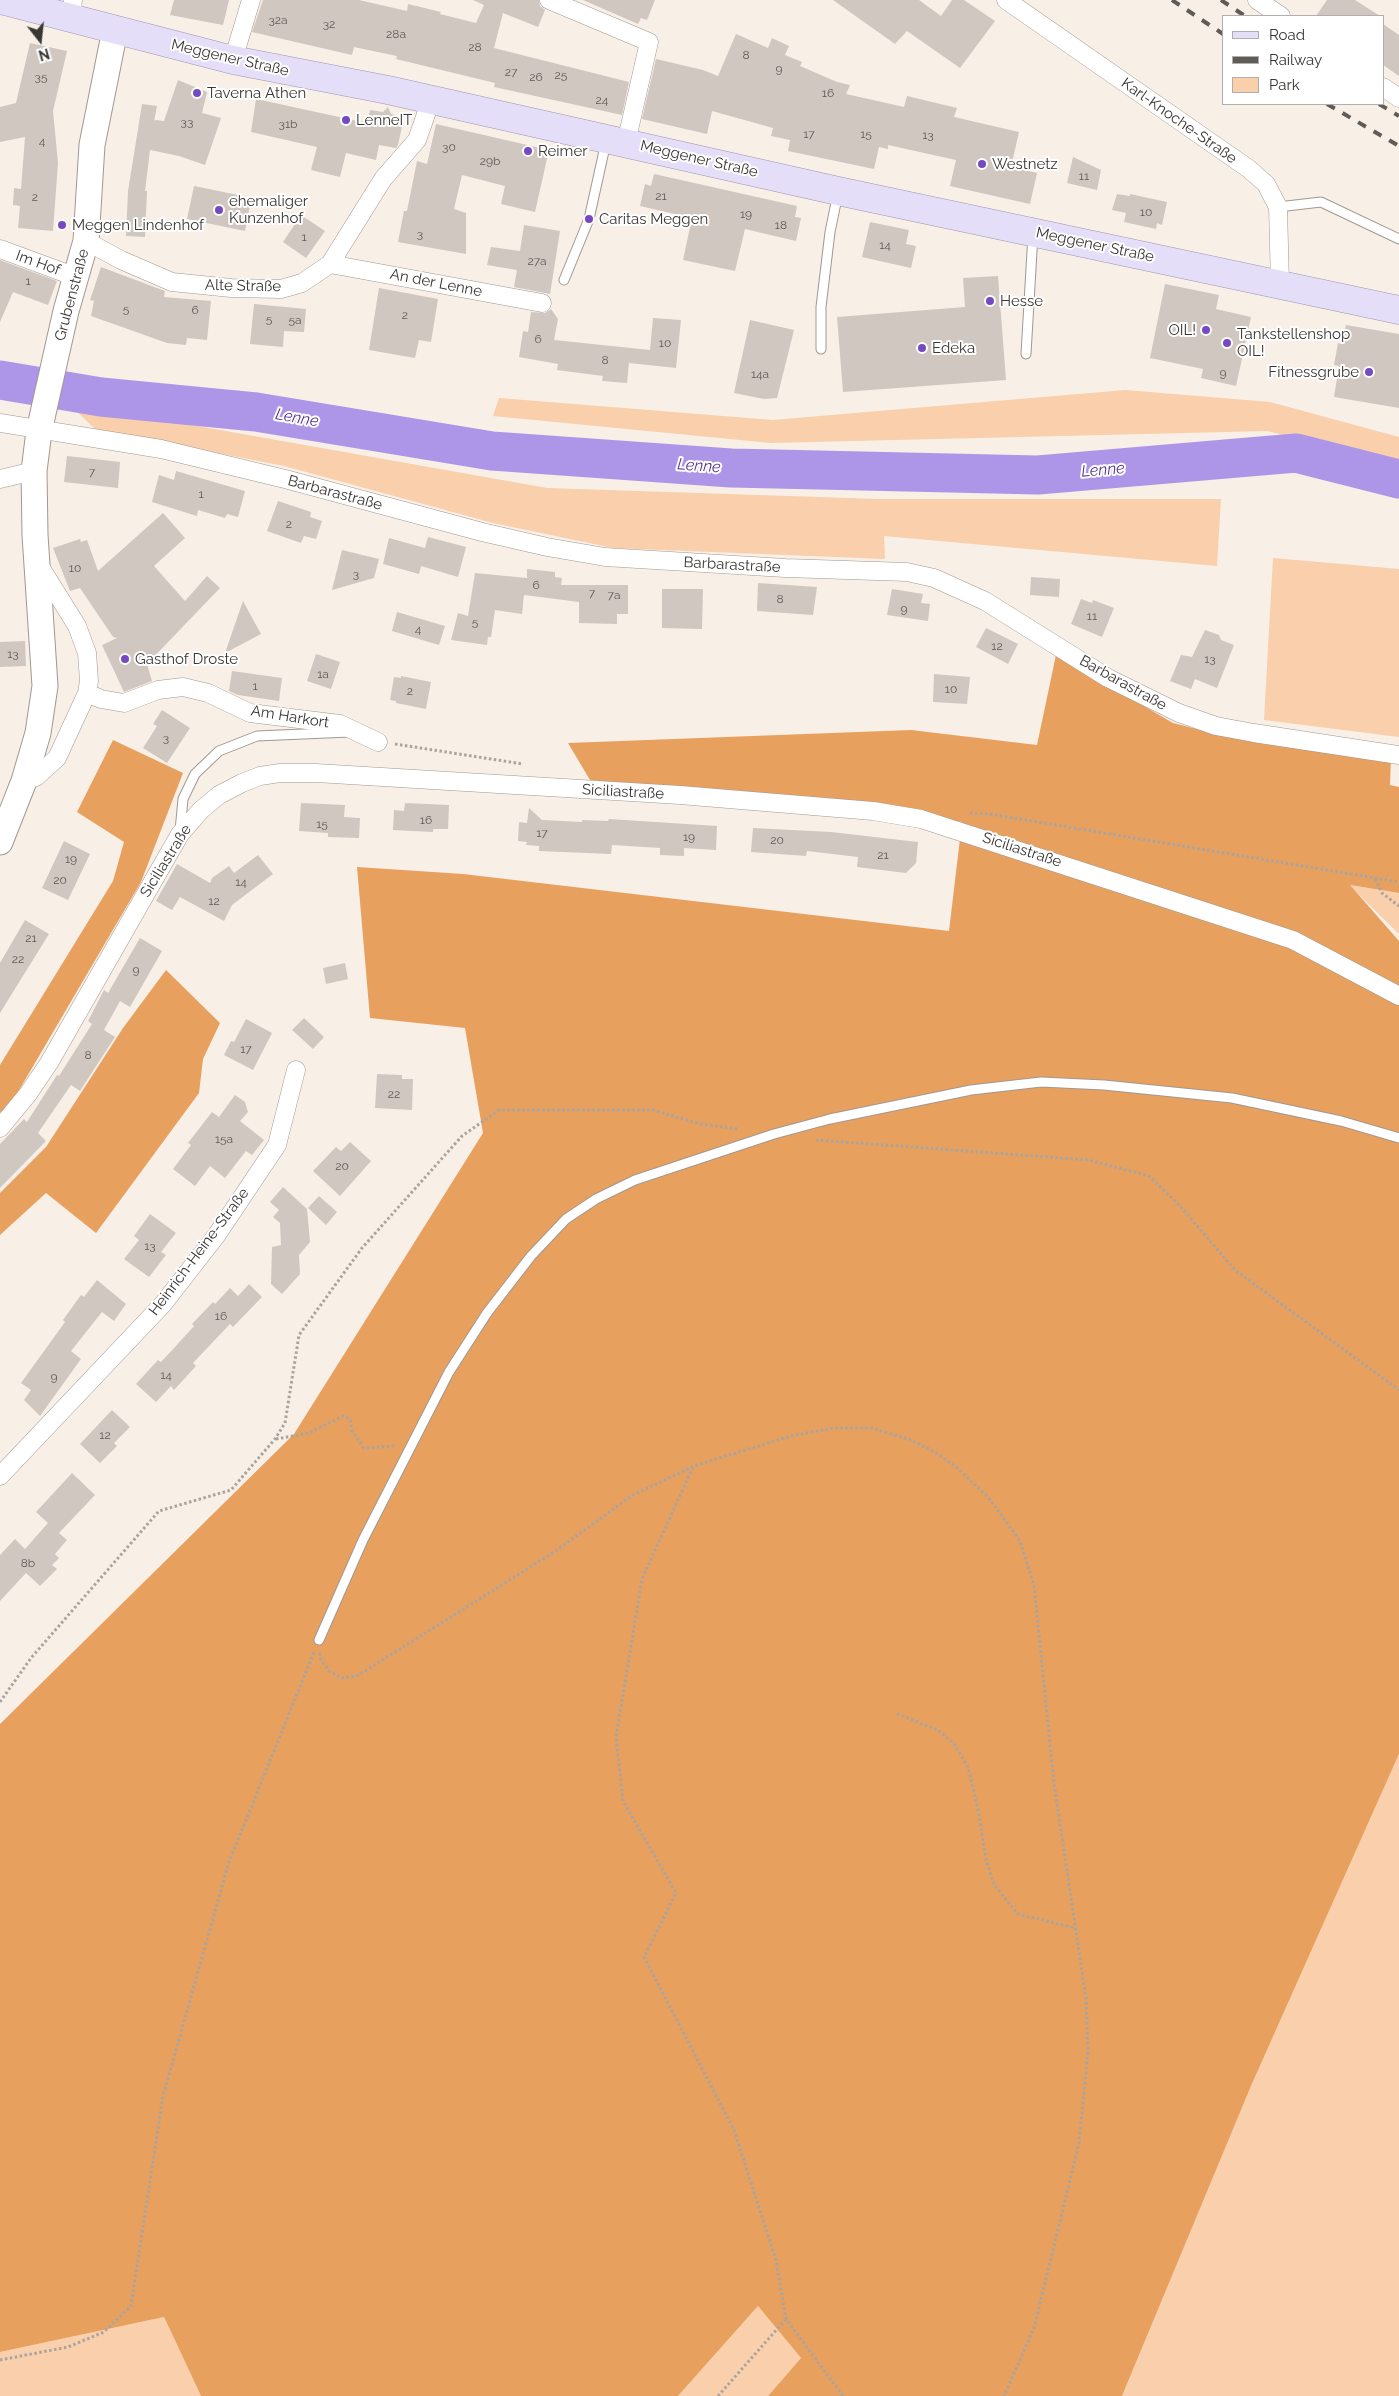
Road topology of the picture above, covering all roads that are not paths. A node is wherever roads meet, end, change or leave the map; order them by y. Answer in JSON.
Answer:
{"nodes":[{"id":1,"x":1,"y":0,"type":"edge"},
{"id":2,"x":250,"y":0,"type":"edge"},
{"id":3,"x":549,"y":0,"type":"edge"},
{"id":4,"x":1006,"y":0,"type":"edge"},
{"id":5,"x":1257,"y":0,"type":"edge"},
{"id":6,"x":72,"y":9,"type":"edge"},
{"id":7,"x":1279,"y":15,"type":"edge"},
{"id":8,"x":115,"y":30,"type":"junction"},
{"id":9,"x":233,"y":60,"type":"junction"},
{"id":10,"x":1384,"y":87,"type":"edge"},
{"id":11,"x":1399,"y":98,"type":"edge"},
{"id":12,"x":430,"y":100,"type":"junction"},
{"id":13,"x":616,"y":141,"type":"junction"},
{"id":14,"x":838,"y":191,"type":"junction"},
{"id":15,"x":1278,"y":207,"type":"junction"},
{"id":16,"x":1033,"y":232,"type":"junction"},
{"id":17,"x":1399,"y":239,"type":"edge"},
{"id":18,"x":86,"y":241,"type":"junction"},
{"id":19,"x":0,"y":249,"type":"edge"},
{"id":20,"x":330,"y":264,"type":"junction"},
{"id":21,"x":76,"y":277,"type":"junction"},
{"id":22,"x":564,"y":280,"type":"dead end"},
{"id":23,"x":1280,"y":284,"type":"junction"},
{"id":24,"x":542,"y":303,"type":"dead end"},
{"id":25,"x":1399,"y":310,"type":"edge"},
{"id":26,"x":821,"y":349,"type":"dead end"},
{"id":27,"x":1026,"y":354,"type":"dead end"},
{"id":28,"x":0,"y":423,"type":"edge"},
{"id":29,"x":39,"y":427,"type":"junction"},
{"id":30,"x":34,"y":472,"type":"junction"},
{"id":31,"x":0,"y":479,"type":"edge"},
{"id":32,"x":36,"y":560,"type":"junction"},
{"id":33,"x":87,"y":693,"type":"junction"},
{"id":34,"x":359,"y":732,"type":"junction"},
{"id":35,"x":378,"y":742,"type":"road end"},
{"id":36,"x":1399,"y":755,"type":"edge"},
{"id":37,"x":24,"y":782,"type":"junction"},
{"id":38,"x":180,"y":834,"type":"junction"},
{"id":39,"x":0,"y":842,"type":"edge"},
{"id":40,"x":1399,"y":996,"type":"edge"},
{"id":41,"x":296,"y":1070,"type":"dead end"},
{"id":42,"x":0,"y":1128,"type":"edge"},
{"id":43,"x":1399,"y":1138,"type":"edge"},
{"id":44,"x":0,"y":1476,"type":"edge"},
{"id":45,"x":319,"y":1640,"type":"road end"}],
"edges":[{"from":1,"to":6,"type":"main road","name":"Meggener Straße"},
{"from":2,"to":9,"type":"street"},
{"from":3,"to":13,"type":"street"},
{"from":4,"to":15,"type":"street","name":"Karl-Knoche-Straße"},
{"from":5,"to":7,"type":"street"},
{"from":6,"to":8,"type":"main road","name":"Meggener Straße"},
{"from":8,"to":9,"type":"main road","name":"Meggener Straße"},
{"from":8,"to":18,"type":"main road","name":"Grubenstraße"},
{"from":9,"to":12,"type":"main road","name":"Meggener Straße"},
{"from":10,"to":11,"type":"street"},
{"from":12,"to":13,"type":"main road","name":"Meggener Straße"},
{"from":12,"to":20,"type":"street","name":"Alte Straße"},
{"from":13,"to":14,"type":"main road","name":"Meggener Straße"},
{"from":13,"to":22,"type":"lane"},
{"from":14,"to":16,"type":"main road","name":"Meggener Straße"},
{"from":14,"to":26,"type":"lane"},
{"from":15,"to":17,"type":"lane"},
{"from":15,"to":23,"type":"street","name":"Karl-Knoche-Straße"},
{"from":16,"to":23,"type":"main road","name":"Meggener Straße"},
{"from":16,"to":27,"type":"lane"},
{"from":18,"to":20,"type":"street","name":"Alte Straße"},
{"from":18,"to":21,"type":"main road","name":"Grubenstraße"},
{"from":19,"to":21,"type":"street","name":"Im Hof"},
{"from":20,"to":24,"type":"street","name":"An der Lenne"},
{"from":21,"to":29,"type":"main road","name":"Grubenstraße"},
{"from":23,"to":25,"type":"main road","name":"Meggener Straße"},
{"from":28,"to":29,"type":"street","name":"Barbarastraße"},
{"from":29,"to":30,"type":"main road","name":"Grubenstraße"},
{"from":29,"to":36,"type":"street","name":"Barbarastraße"},
{"from":30,"to":31,"type":"street"},
{"from":30,"to":32,"type":"main road","name":"Grubenstraße"},
{"from":32,"to":33,"type":"street"},
{"from":32,"to":37,"type":"main road","name":"Grubenstraße"},
{"from":33,"to":34,"type":"street","name":"Am Harkort"},
{"from":33,"to":37,"type":"street"},
{"from":34,"to":35,"type":"street","name":"Am Harkort"},
{"from":34,"to":38,"type":"lane"},
{"from":37,"to":39,"type":"main road","name":"Grubenstraße"},
{"from":38,"to":40,"type":"street","name":"Siciliastraße"},
{"from":38,"to":42,"type":"street","name":"Siciliastraße"},
{"from":41,"to":44,"type":"street","name":"Heinrich-Heine-Straße"},
{"from":43,"to":45,"type":"lane"}]}
